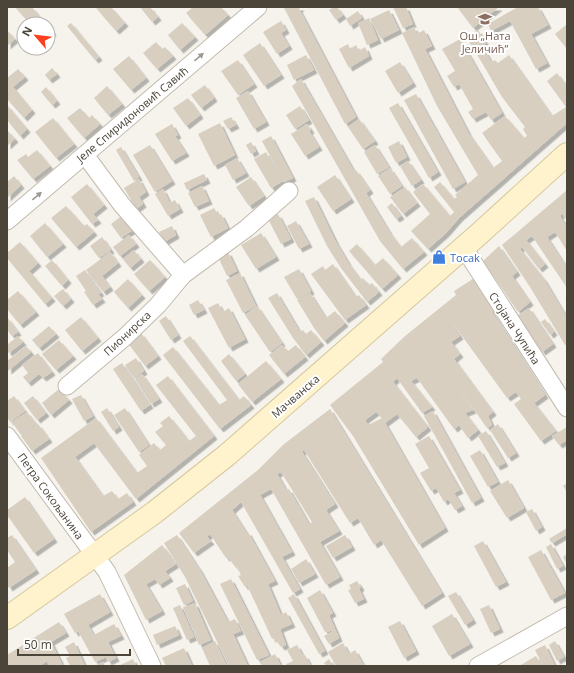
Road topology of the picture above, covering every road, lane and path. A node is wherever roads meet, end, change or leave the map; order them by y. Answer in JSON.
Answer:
{"nodes":[{"id":1,"x":258,"y":7,"type":"edge"},
{"id":2,"x":567,"y":154,"type":"edge"},
{"id":3,"x":85,"y":155,"type":"junction"},
{"id":4,"x":289,"y":191,"type":"dead end"},
{"id":5,"x":7,"y":221,"type":"edge"},
{"id":6,"x":464,"y":248,"type":"junction"},
{"id":7,"x":183,"y":275,"type":"junction"},
{"id":8,"x":67,"y":386,"type":"dead end"},
{"id":9,"x":567,"y":408,"type":"edge"},
{"id":10,"x":7,"y":436,"type":"edge"},
{"id":11,"x":94,"y":556,"type":"junction"},
{"id":12,"x":567,"y":616,"type":"edge"},
{"id":13,"x":7,"y":618,"type":"edge"},
{"id":14,"x":152,"y":666,"type":"edge"},
{"id":15,"x":478,"y":666,"type":"edge"}],
"edges":[{"from":3,"to":1,"type":"street","name":"Јеле Спиридоновић Савић","one_way":true},
{"from":2,"to":6,"type":"main road","name":"Мачванска"},
{"from":5,"to":3,"type":"street","name":"Јеле Спиридоновић Савић","one_way":true},
{"from":3,"to":7,"type":"street"},
{"from":4,"to":7,"type":"street","name":"Пионирска"},
{"from":6,"to":9,"type":"street","name":"Стојана Чупића"},
{"from":6,"to":11,"type":"main road","name":"Мачванска"},
{"from":7,"to":8,"type":"street","name":"Пионирска"},
{"from":10,"to":11,"type":"street","name":"Петра Сокољанина"},
{"from":11,"to":13,"type":"main road","name":"Мачванска"},
{"from":11,"to":14,"type":"street","name":"Петра Сокољанина"},
{"from":12,"to":15,"type":"street"}]}
